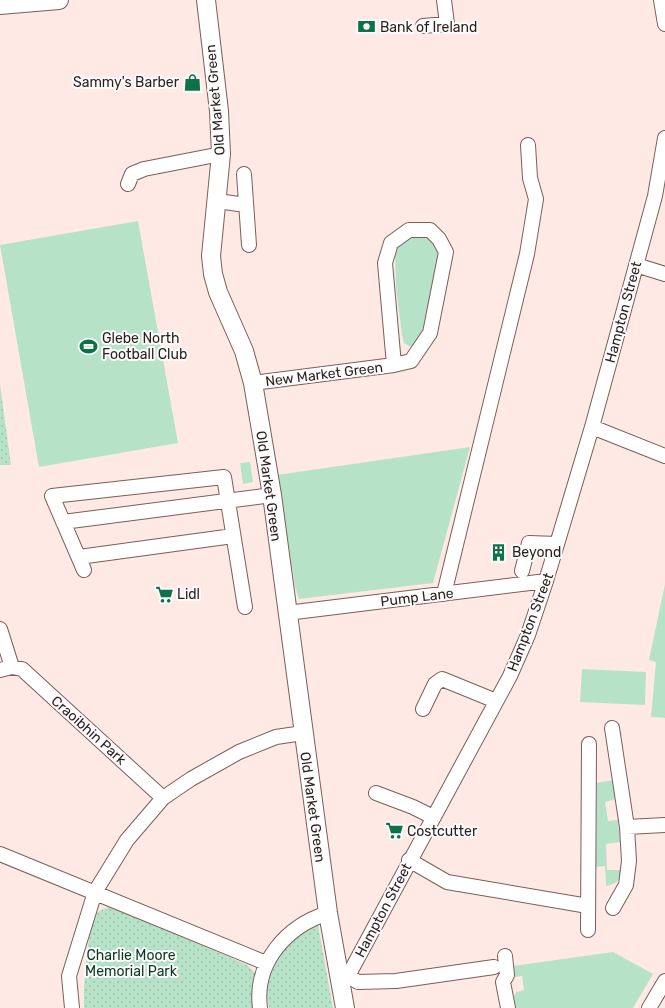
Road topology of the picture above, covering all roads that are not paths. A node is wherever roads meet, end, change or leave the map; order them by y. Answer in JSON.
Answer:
{"nodes":[{"id":1,"x":59,"y":0,"type":"edge"},
{"id":2,"x":206,"y":0,"type":"edge"},
{"id":3,"x":444,"y":0,"type":"edge"},
{"id":4,"x":661,"y":0,"type":"edge"},
{"id":5,"x":0,"y":5,"type":"edge"},
{"id":6,"x":665,"y":24,"type":"edge"},
{"id":7,"x":423,"y":26,"type":"dead end"},
{"id":8,"x":665,"y":138,"type":"edge"},
{"id":9,"x":528,"y":145,"type":"dead end"},
{"id":10,"x":221,"y":154,"type":"junction"},
{"id":11,"x":244,"y":174,"type":"dead end"},
{"id":12,"x":128,"y":184,"type":"dead end"},
{"id":13,"x":217,"y":201,"type":"junction"},
{"id":14,"x":246,"y":205,"type":"junction"},
{"id":15,"x":249,"y":245,"type":"dead end"},
{"id":16,"x":636,"y":265,"type":"junction"},
{"id":17,"x":665,"y":274,"type":"edge"},
{"id":18,"x":394,"y":365,"type":"junction"},
{"id":19,"x":254,"y":383,"type":"junction"},
{"id":20,"x":592,"y":427,"type":"junction"},
{"id":21,"x":665,"y":456,"type":"edge"},
{"id":22,"x":272,"y":495,"type":"junction"},
{"id":23,"x":228,"y":501,"type":"junction"},
{"id":24,"x":63,"y":522,"type":"junction"},
{"id":25,"x":233,"y":536,"type":"junction"},
{"id":26,"x":557,"y":544,"type":"junction"},
{"id":27,"x":522,"y":571,"type":"dead end"},
{"id":28,"x":546,"y":581,"type":"junction"},
{"id":29,"x":444,"y":594,"type":"junction"},
{"id":30,"x":245,"y":607,"type":"dead end"},
{"id":31,"x":287,"y":613,"type":"junction"},
{"id":32,"x":0,"y":629,"type":"edge"},
{"id":33,"x":6,"y":668,"type":"edge"},
{"id":34,"x":496,"y":701,"type":"junction"},
{"id":35,"x":423,"y":709,"type":"dead end"},
{"id":36,"x":612,"y":728,"type":"dead end"},
{"id":37,"x":302,"y":733,"type":"junction"},
{"id":38,"x":589,"y":744,"type":"dead end"},
{"id":39,"x":376,"y":793,"type":"dead end"},
{"id":40,"x":163,"y":798,"type":"junction"},
{"id":41,"x":433,"y":817,"type":"junction"},
{"id":42,"x":665,"y":825,"type":"edge"},
{"id":43,"x":627,"y":827,"type":"junction"},
{"id":44,"x":0,"y":854,"type":"edge"},
{"id":45,"x":409,"y":860,"type":"junction"},
{"id":46,"x":95,"y":892,"type":"junction"},
{"id":47,"x":588,"y":906,"type":"junction"},
{"id":48,"x":613,"y":908,"type":"dead end"},
{"id":49,"x":328,"y":913,"type":"junction"},
{"id":50,"x":588,"y":930,"type":"dead end"},
{"id":51,"x":504,"y":956,"type":"dead end"},
{"id":52,"x":266,"y":963,"type":"junction"},
{"id":53,"x":494,"y":967,"type":"dead end"},
{"id":54,"x":344,"y":977,"type":"junction"},
{"id":55,"x":665,"y":981,"type":"edge"},
{"id":56,"x":72,"y":1008,"type":"edge"},
{"id":57,"x":260,"y":1008,"type":"edge"},
{"id":58,"x":345,"y":1008,"type":"edge"},
{"id":59,"x":508,"y":1008,"type":"edge"},
{"id":60,"x":649,"y":1008,"type":"edge"}],
"edges":[{"from":1,"to":5,"type":"main road"},
{"from":2,"to":10,"type":"main road","name":"Old Market Green"},
{"from":3,"to":7,"type":"street"},
{"from":4,"to":6,"type":"street"},
{"from":8,"to":16,"type":"street","name":"Hampton Street"},
{"from":9,"to":29,"type":"street"},
{"from":10,"to":12,"type":"street"},
{"from":10,"to":13,"type":"main road","name":"Old Market Green"},
{"from":11,"to":14,"type":"street"},
{"from":13,"to":14,"type":"street"},
{"from":13,"to":19,"type":"main road","name":"Old Market Green"},
{"from":14,"to":15,"type":"street"},
{"from":16,"to":17,"type":"street"},
{"from":16,"to":20,"type":"street","name":"Hampton Street"},
{"from":18,"to":18,"type":"street","name":"New Market Green"},
{"from":18,"to":19,"type":"street","name":"New Market Green"},
{"from":19,"to":22,"type":"main road","name":"Old Market Green"},
{"from":20,"to":21,"type":"street"},
{"from":20,"to":26,"type":"street","name":"Hampton Street"},
{"from":22,"to":23,"type":"street"},
{"from":22,"to":31,"type":"main road","name":"Old Market Green"},
{"from":23,"to":24,"type":"street"},
{"from":23,"to":24,"type":"street"},
{"from":23,"to":25,"type":"street"},
{"from":24,"to":25,"type":"street"},
{"from":25,"to":30,"type":"street"},
{"from":26,"to":27,"type":"street"},
{"from":26,"to":28,"type":"street","name":"Hampton Street"},
{"from":28,"to":29,"type":"street","name":"Pump Lane"},
{"from":28,"to":34,"type":"street","name":"Hampton Street"},
{"from":29,"to":31,"type":"street","name":"Pump Lane"},
{"from":31,"to":37,"type":"main road","name":"Old Market Green"},
{"from":32,"to":33,"type":"street"},
{"from":33,"to":40,"type":"street","name":"Craoibhin Park"},
{"from":34,"to":35,"type":"street"},
{"from":34,"to":41,"type":"street","name":"Hampton Street"},
{"from":36,"to":43,"type":"street"},
{"from":37,"to":40,"type":"street"},
{"from":37,"to":49,"type":"main road","name":"Old Market Green"},
{"from":38,"to":47,"type":"street"},
{"from":39,"to":41,"type":"street"},
{"from":40,"to":46,"type":"street"},
{"from":41,"to":45,"type":"street","name":"Hampton Street"},
{"from":42,"to":43,"type":"street"},
{"from":43,"to":48,"type":"street"},
{"from":44,"to":46,"type":"street"},
{"from":45,"to":47,"type":"street"},
{"from":45,"to":54,"type":"street","name":"Hampton Street"},
{"from":46,"to":52,"type":"street"},
{"from":46,"to":56,"type":"street"},
{"from":47,"to":50,"type":"street"},
{"from":49,"to":52,"type":"street"},
{"from":49,"to":54,"type":"main road","name":"Old Market Green"},
{"from":51,"to":59,"type":"street"},
{"from":52,"to":57,"type":"street"},
{"from":53,"to":54,"type":"street"},
{"from":54,"to":58,"type":"main road","name":"Old Market Green"},
{"from":55,"to":60,"type":"street"}]}
